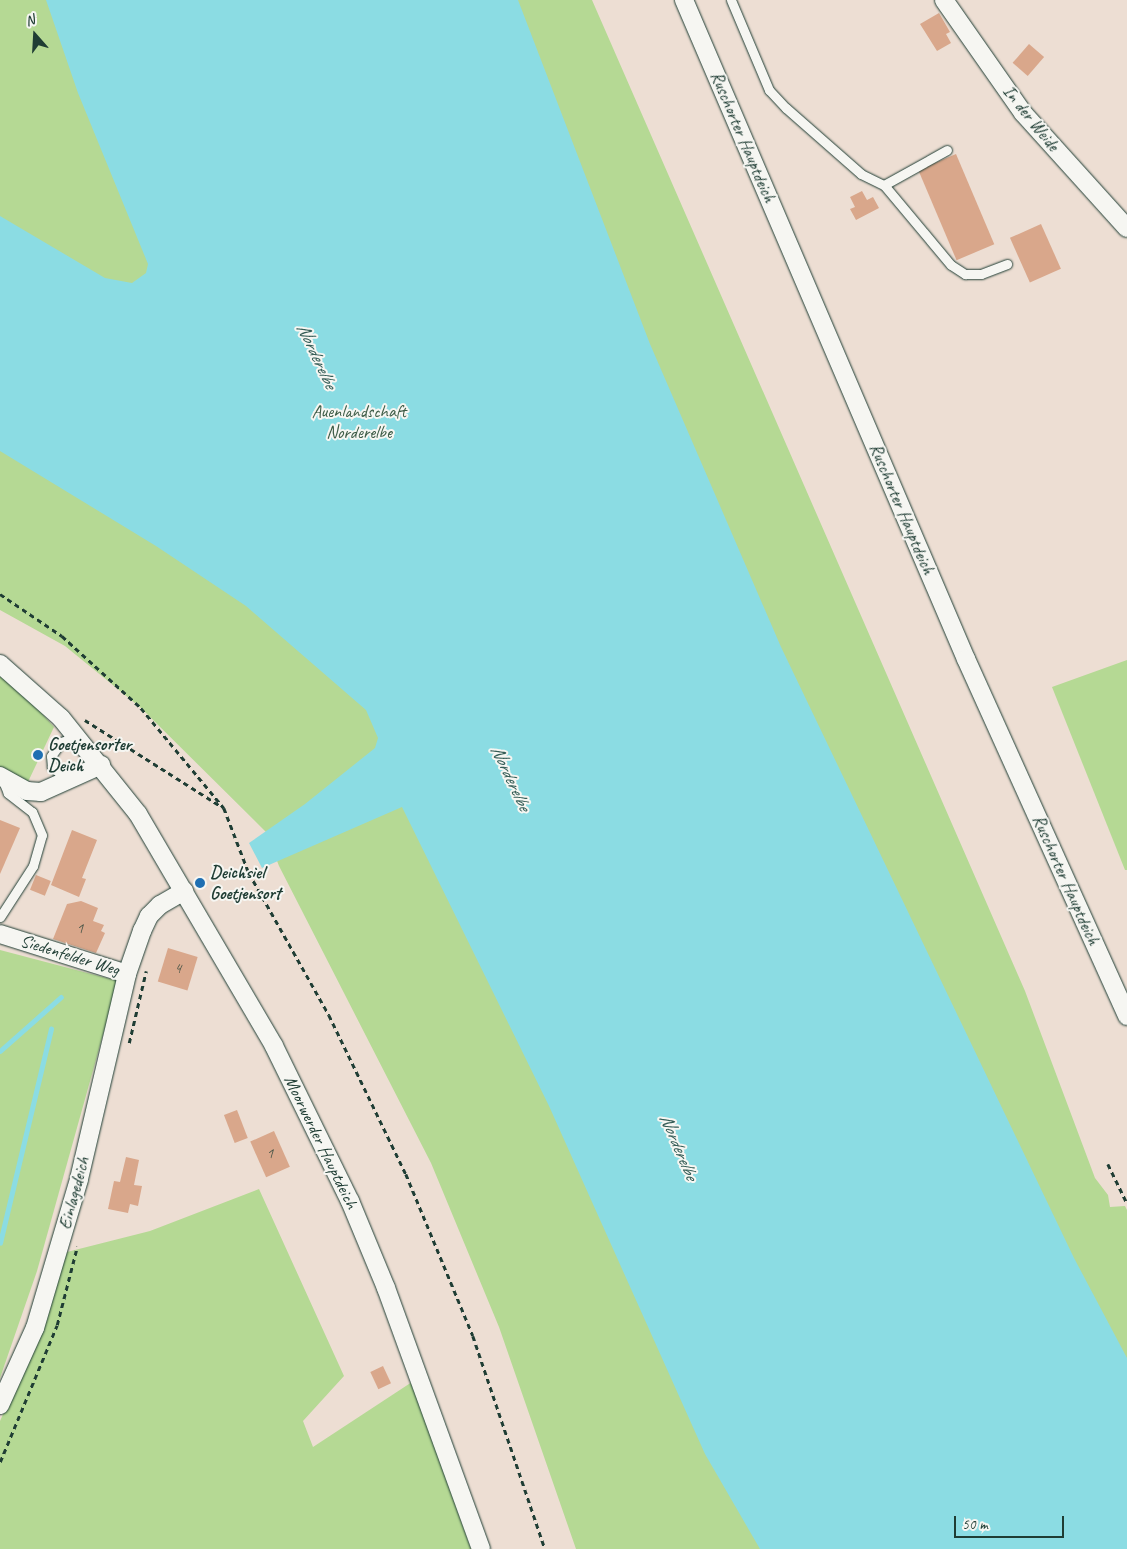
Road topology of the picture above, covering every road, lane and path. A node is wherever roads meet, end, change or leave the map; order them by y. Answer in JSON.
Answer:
{"nodes":[{"id":1,"x":684,"y":0,"type":"edge"},
{"id":2,"x":731,"y":0,"type":"edge"},
{"id":3,"x":944,"y":0,"type":"edge"},
{"id":4,"x":947,"y":150,"type":"dead end"},
{"id":5,"x":884,"y":185,"type":"junction"},
{"id":6,"x":1127,"y":228,"type":"edge"},
{"id":7,"x":1007,"y":264,"type":"dead end"},
{"id":8,"x":0,"y":594,"type":"edge"},
{"id":9,"x":0,"y":664,"type":"edge"},
{"id":10,"x":61,"y":718,"type":"junction"},
{"id":11,"x":78,"y":736,"type":"junction"},
{"id":12,"x":101,"y":765,"type":"junction"},
{"id":13,"x":0,"y":776,"type":"edge"},
{"id":14,"x":70,"y":781,"type":"junction"},
{"id":15,"x":224,"y":808,"type":"junction"},
{"id":16,"x":184,"y":891,"type":"junction"},
{"id":17,"x":0,"y":917,"type":"edge"},
{"id":18,"x":0,"y":934,"type":"edge"},
{"id":19,"x":127,"y":974,"type":"junction"},
{"id":20,"x":1127,"y":1016,"type":"edge"},
{"id":21,"x":1108,"y":1164,"type":"dead end"},
{"id":22,"x":1127,"y":1203,"type":"edge"},
{"id":23,"x":0,"y":1405,"type":"edge"},
{"id":24,"x":481,"y":1549,"type":"edge"},
{"id":25,"x":545,"y":1549,"type":"edge"}],
"edges":[{"from":1,"to":20,"type":"street","name":"Ruschorter Hauptdeich"},
{"from":2,"to":5,"type":"lane"},
{"from":3,"to":6,"type":"street","name":"In der Weide"},
{"from":4,"to":5,"type":"lane"},
{"from":5,"to":7,"type":"lane"},
{"from":8,"to":15,"type":"path"},
{"from":9,"to":10,"type":"street","name":"Moorwerder Hauptdeich"},
{"from":10,"to":11,"type":"street","name":"Moorwerder Hauptdeich"},
{"from":10,"to":15,"type":"path"},
{"from":11,"to":12,"type":"street","name":"Moorwerder Hauptdeich"},
{"from":11,"to":14,"type":"lane"},
{"from":12,"to":14,"type":"street"},
{"from":12,"to":16,"type":"street","name":"Moorwerder Hauptdeich"},
{"from":13,"to":14,"type":"street"},
{"from":13,"to":17,"type":"lane"},
{"from":15,"to":25,"type":"path"},
{"from":16,"to":19,"type":"street","name":"Siedenfelder Weg"},
{"from":16,"to":24,"type":"street","name":"Moorwerder Hauptdeich"},
{"from":18,"to":19,"type":"street","name":"Siedenfelder Weg"},
{"from":19,"to":23,"type":"street","name":"Einlagedeich"},
{"from":21,"to":22,"type":"path"}]}
